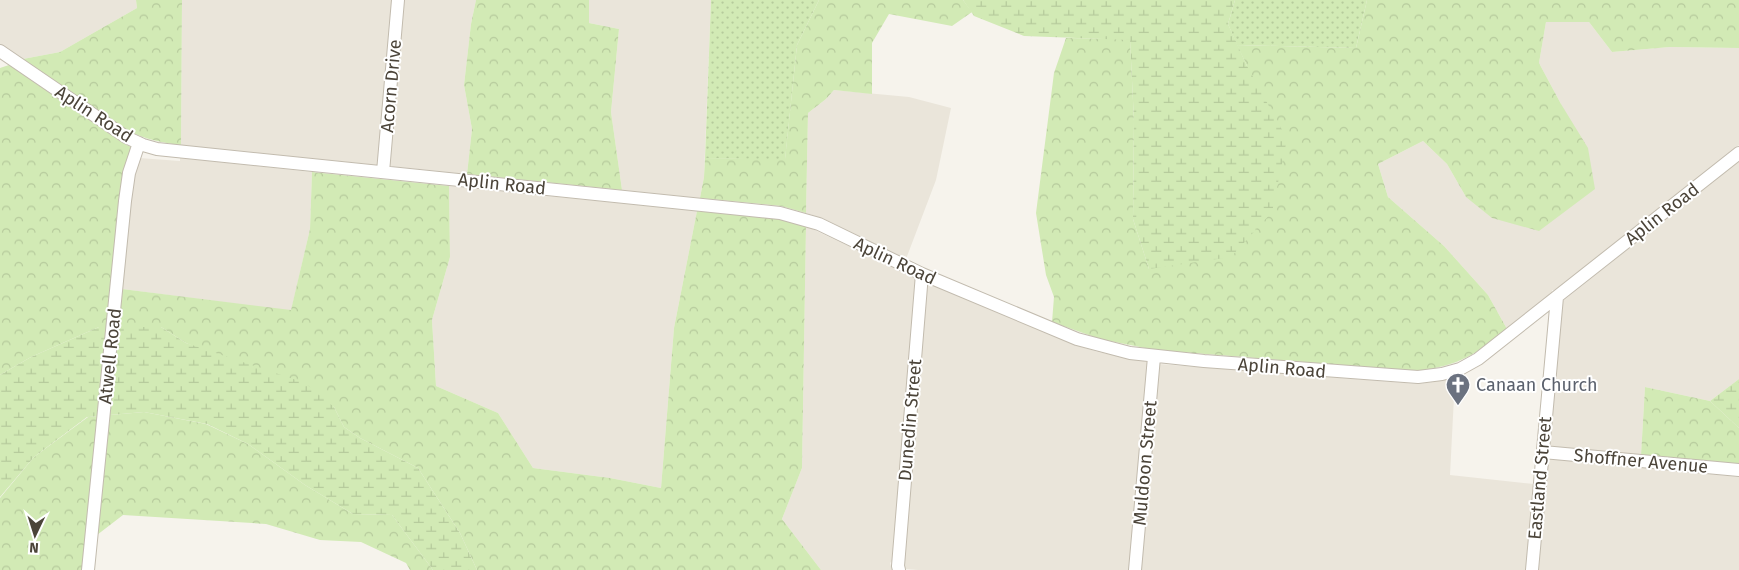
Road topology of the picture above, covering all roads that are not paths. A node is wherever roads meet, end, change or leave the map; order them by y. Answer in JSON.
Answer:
{"nodes":[{"id":1,"x":398,"y":0,"type":"edge"},
{"id":2,"x":0,"y":51,"type":"edge"},
{"id":3,"x":139,"y":143,"type":"junction"},
{"id":4,"x":1739,"y":153,"type":"edge"},
{"id":5,"x":383,"y":172,"type":"junction"},
{"id":6,"x":922,"y":274,"type":"junction"},
{"id":7,"x":1557,"y":297,"type":"junction"},
{"id":8,"x":1154,"y":357,"type":"junction"},
{"id":9,"x":1543,"y":452,"type":"junction"},
{"id":10,"x":1739,"y":470,"type":"edge"},
{"id":11,"x":898,"y":568,"type":"edge"},
{"id":12,"x":88,"y":570,"type":"edge"},
{"id":13,"x":1135,"y":570,"type":"edge"},
{"id":14,"x":1532,"y":570,"type":"edge"}],
"edges":[{"from":1,"to":5,"type":"street","name":"Acorn Drive"},
{"from":2,"to":3,"type":"street","name":"Aplin Road"},
{"from":3,"to":5,"type":"street","name":"Aplin Road"},
{"from":3,"to":12,"type":"street","name":"Atwell Road"},
{"from":4,"to":7,"type":"street","name":"Aplin Road"},
{"from":5,"to":6,"type":"street","name":"Aplin Road"},
{"from":6,"to":8,"type":"street","name":"Aplin Road"},
{"from":6,"to":11,"type":"street","name":"Dunedin Street"},
{"from":7,"to":8,"type":"street","name":"Aplin Road"},
{"from":7,"to":9,"type":"street","name":"Eastland Street"},
{"from":8,"to":13,"type":"street","name":"Muldoon Street"},
{"from":9,"to":10,"type":"street","name":"Shoffner Avenue"},
{"from":9,"to":14,"type":"street","name":"Eastland Street"}]}
